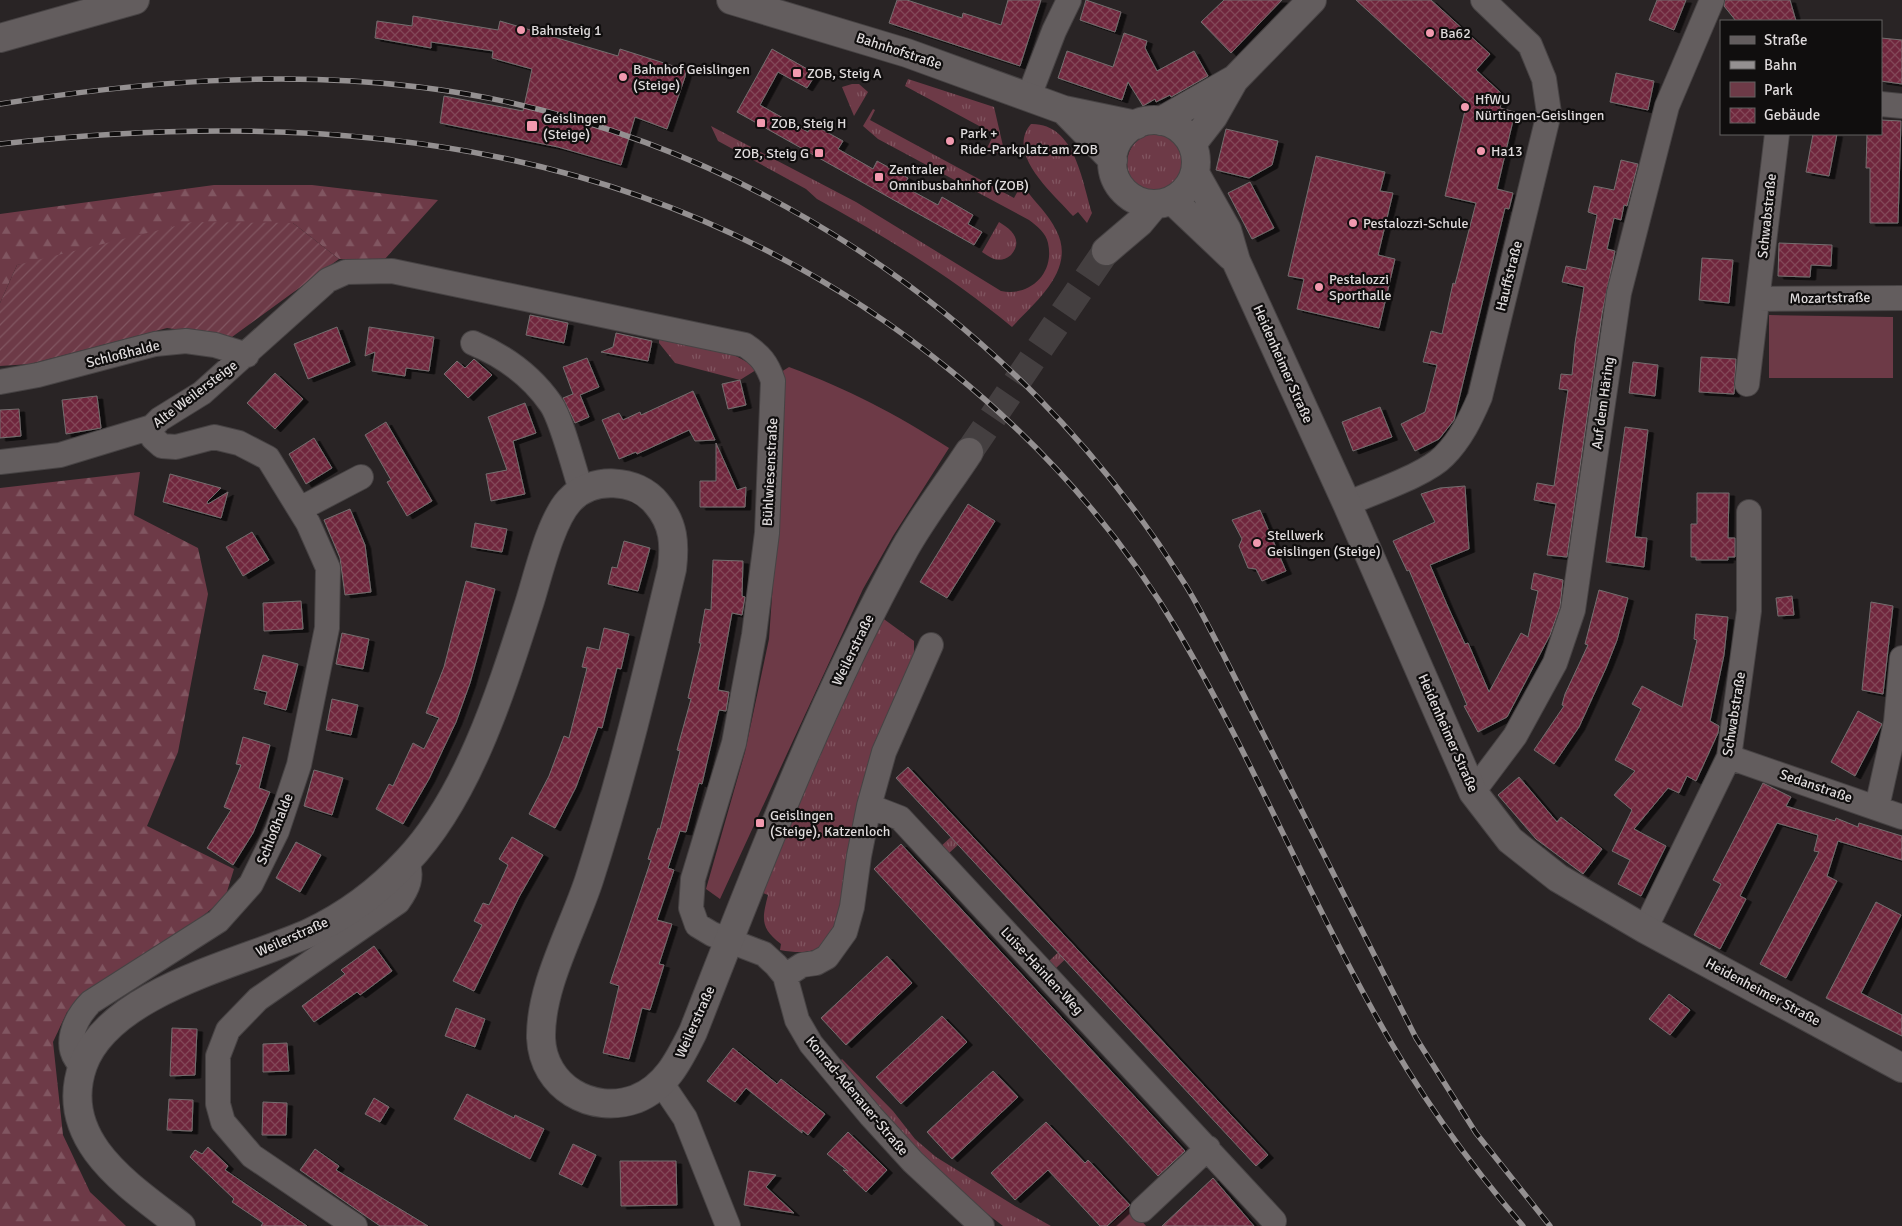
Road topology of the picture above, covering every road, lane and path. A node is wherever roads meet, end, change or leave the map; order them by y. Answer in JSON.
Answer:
{"nodes":[{"id":1,"x":135,"y":0,"type":"edge"},
{"id":2,"x":731,"y":0,"type":"edge"},
{"id":3,"x":1069,"y":0,"type":"edge"},
{"id":4,"x":1312,"y":0,"type":"edge"},
{"id":5,"x":1483,"y":0,"type":"edge"},
{"id":6,"x":1712,"y":0,"type":"edge"},
{"id":7,"x":0,"y":38,"type":"edge"},
{"id":8,"x":1234,"y":80,"type":"junction"},
{"id":9,"x":1029,"y":96,"type":"junction"},
{"id":10,"x":1882,"y":104,"type":"edge"},
{"id":11,"x":1902,"y":106,"type":"edge"},
{"id":12,"x":1064,"y":110,"type":"junction"},
{"id":13,"x":1149,"y":123,"type":"junction"},
{"id":14,"x":1777,"y":135,"type":"edge"},
{"id":15,"x":1192,"y":144,"type":"junction"},
{"id":16,"x":1113,"y":160,"type":"junction"},
{"id":17,"x":1195,"y":173,"type":"junction"},
{"id":18,"x":1122,"y":189,"type":"junction"},
{"id":19,"x":1163,"y":202,"type":"junction"},
{"id":20,"x":1236,"y":261,"type":"junction"},
{"id":21,"x":392,"y":271,"type":"joint"},
{"id":22,"x":1902,"y":298,"type":"edge"},
{"id":23,"x":1758,"y":299,"type":"junction"},
{"id":24,"x":473,"y":343,"type":"dead end"},
{"id":25,"x":247,"y":355,"type":"junction"},
{"id":26,"x":0,"y":382,"type":"edge"},
{"id":27,"x":1747,"y":384,"type":"dead end"},
{"id":28,"x":152,"y":427,"type":"junction"},
{"id":29,"x":969,"y":452,"type":"tunnel mouth"},
{"id":30,"x":0,"y":462,"type":"edge"},
{"id":31,"x":361,"y":477,"type":"dead end"},
{"id":32,"x":581,"y":490,"type":"junction"},
{"id":33,"x":1347,"y":504,"type":"junction"},
{"id":34,"x":300,"y":509,"type":"junction"},
{"id":35,"x":1749,"y":512,"type":"dead end"},
{"id":36,"x":931,"y":644,"type":"dead end"},
{"id":37,"x":1902,"y":658,"type":"edge"},
{"id":38,"x":1729,"y":757,"type":"junction"},
{"id":39,"x":1473,"y":792,"type":"junction"},
{"id":40,"x":869,"y":806,"type":"junction"},
{"id":41,"x":1877,"y":807,"type":"junction"},
{"id":42,"x":1902,"y":817,"type":"edge"},
{"id":43,"x":407,"y":861,"type":"junction"},
{"id":44,"x":1645,"y":929,"type":"junction"},
{"id":45,"x":729,"y":940,"type":"junction"},
{"id":46,"x":785,"y":976,"type":"junction"},
{"id":47,"x":83,"y":1066,"type":"junction"},
{"id":48,"x":1902,"y":1068,"type":"edge"},
{"id":49,"x":662,"y":1084,"type":"junction"},
{"id":50,"x":1208,"y":1148,"type":"junction"},
{"id":51,"x":1142,"y":1210,"type":"dead end"},
{"id":52,"x":1274,"y":1221,"type":"dead end"},
{"id":53,"x":181,"y":1226,"type":"edge"},
{"id":54,"x":355,"y":1226,"type":"edge"},
{"id":55,"x":728,"y":1226,"type":"edge"},
{"id":56,"x":982,"y":1226,"type":"edge"}],
"edges":[{"from":1,"to":7,"type":"street"},
{"from":2,"to":9,"type":"street","name":"Bahnhofstraße"},
{"from":3,"to":9,"type":"street"},
{"from":4,"to":8,"type":"street"},
{"from":5,"to":33,"type":"street","name":"Hauffstraße"},
{"from":6,"to":39,"type":"street","name":"Auf dem Häring"},
{"from":8,"to":13,"type":"street"},
{"from":8,"to":15,"type":"street"},
{"from":9,"to":12,"type":"street","name":"Bahnhofstraße"},
{"from":10,"to":11,"type":"street"},
{"from":12,"to":13,"type":"street","name":"Bahnhofstraße"},
{"from":12,"to":16,"type":"street","name":"Bahnhofstraße"},
{"from":13,"to":15,"type":"street"},
{"from":13,"to":16,"type":"street"},
{"from":14,"to":23,"type":"street","name":"Schwabstraße"},
{"from":15,"to":17,"type":"street"},
{"from":16,"to":18,"type":"street"},
{"from":17,"to":19,"type":"street"},
{"from":17,"to":20,"type":"street","name":"Heidenheimer Straße"},
{"from":18,"to":19,"type":"street"},
{"from":18,"to":19,"type":"street"},
{"from":19,"to":20,"type":"street","name":"Heidenheimer Straße"},
{"from":20,"to":33,"type":"street","name":"Heidenheimer Straße"},
{"from":21,"to":25,"type":"street","name":"Alte Weilersteige"},
{"from":21,"to":45,"type":"street","name":"Bühlwiesenstraße"},
{"from":22,"to":23,"type":"street","name":"Mozartstraße"},
{"from":23,"to":27,"type":"street","name":"Schwabstraße"},
{"from":24,"to":32,"type":"street"},
{"from":25,"to":26,"type":"street","name":"Schloßhalde"},
{"from":25,"to":28,"type":"street","name":"Alte Weilersteige"},
{"from":28,"to":30,"type":"street","name":"Alte Weilersteige"},
{"from":28,"to":34,"type":"street","name":"Schloßhalde"},
{"from":29,"to":45,"type":"street","name":"Weilerstraße"},
{"from":31,"to":34,"type":"street"},
{"from":32,"to":43,"type":"street","name":"Weilerstraße"},
{"from":32,"to":49,"type":"street","name":"Weilerstraße"},
{"from":33,"to":39,"type":"street","name":"Heidenheimer Straße"},
{"from":34,"to":47,"type":"street","name":"Schloßhalde"},
{"from":35,"to":38,"type":"street","name":"Schwabstraße"},
{"from":36,"to":40,"type":"street"},
{"from":37,"to":41,"type":"street"},
{"from":38,"to":41,"type":"street","name":"Sedanstraße"},
{"from":38,"to":44,"type":"street","name":"Schwabstraße"},
{"from":39,"to":44,"type":"street","name":"Heidenheimer Straße"},
{"from":40,"to":46,"type":"street"},
{"from":40,"to":50,"type":"street","name":"Luise-Hainlen-Weg"},
{"from":41,"to":42,"type":"street","name":"Sedanstraße"},
{"from":43,"to":47,"type":"street","name":"Weilerstraße"},
{"from":43,"to":54,"type":"street"},
{"from":44,"to":48,"type":"street","name":"Heidenheimer Straße"},
{"from":45,"to":46,"type":"street","name":"Konrad-Adenauer-Straße"},
{"from":45,"to":49,"type":"street","name":"Weilerstraße"},
{"from":46,"to":56,"type":"street","name":"Konrad-Adenauer-Straße"},
{"from":47,"to":53,"type":"street","name":"Weilerstraße"},
{"from":49,"to":55,"type":"street"},
{"from":50,"to":51,"type":"street"},
{"from":50,"to":52,"type":"street","name":"Luise-Hainlen-Weg"}]}
